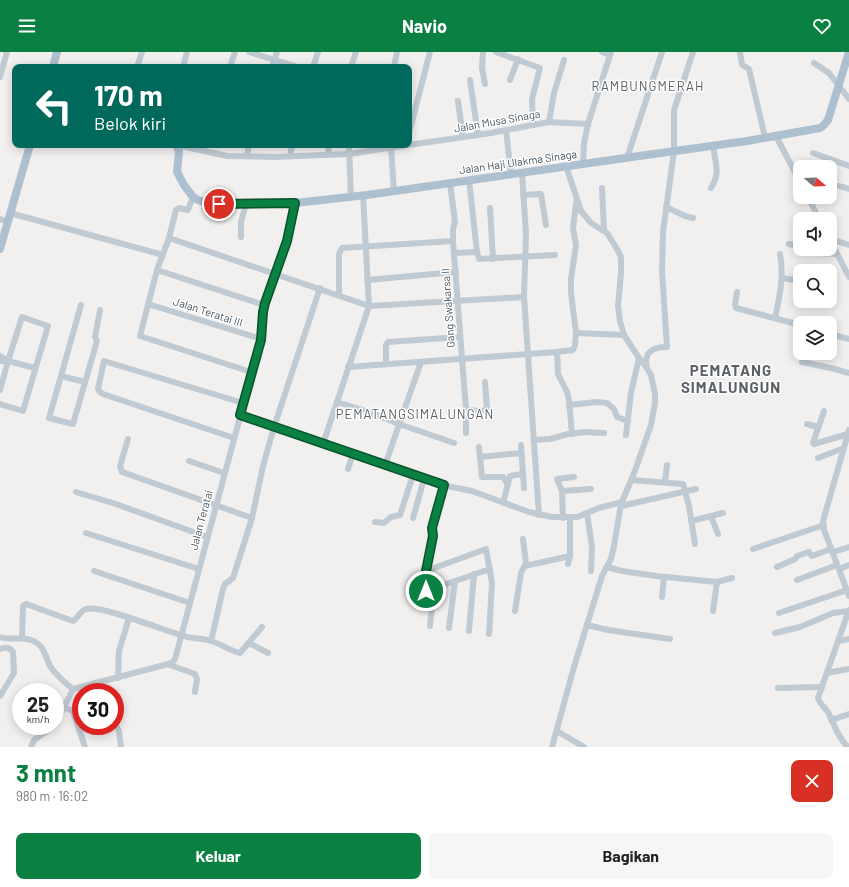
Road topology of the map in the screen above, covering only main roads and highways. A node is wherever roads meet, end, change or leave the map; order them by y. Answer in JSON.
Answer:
{"nodes":[{"id":1,"x":57,"y":52,"type":"edge"},
{"id":2,"x":849,"y":52,"type":"edge"},
{"id":3,"x":54,"y":64,"type":"edge"},
{"id":4,"x":846,"y":70,"type":"edge"},
{"id":5,"x":29,"y":148,"type":"edge"},
{"id":6,"x":178,"y":148,"type":"edge"},
{"id":7,"x":4,"y":220,"type":"edge"},
{"id":8,"x":0,"y":249,"type":"edge"}],
"edges":[{"from":1,"to":3,"type":"main road"},
{"from":2,"to":4,"type":"main road","name":"Jalan Haji Ulakma Sinaga"},
{"from":4,"to":6,"type":"main road","name":"Jalan Haji Ulakma Sinaga"},
{"from":5,"to":7,"type":"main road"},
{"from":7,"to":8,"type":"main road"}]}
